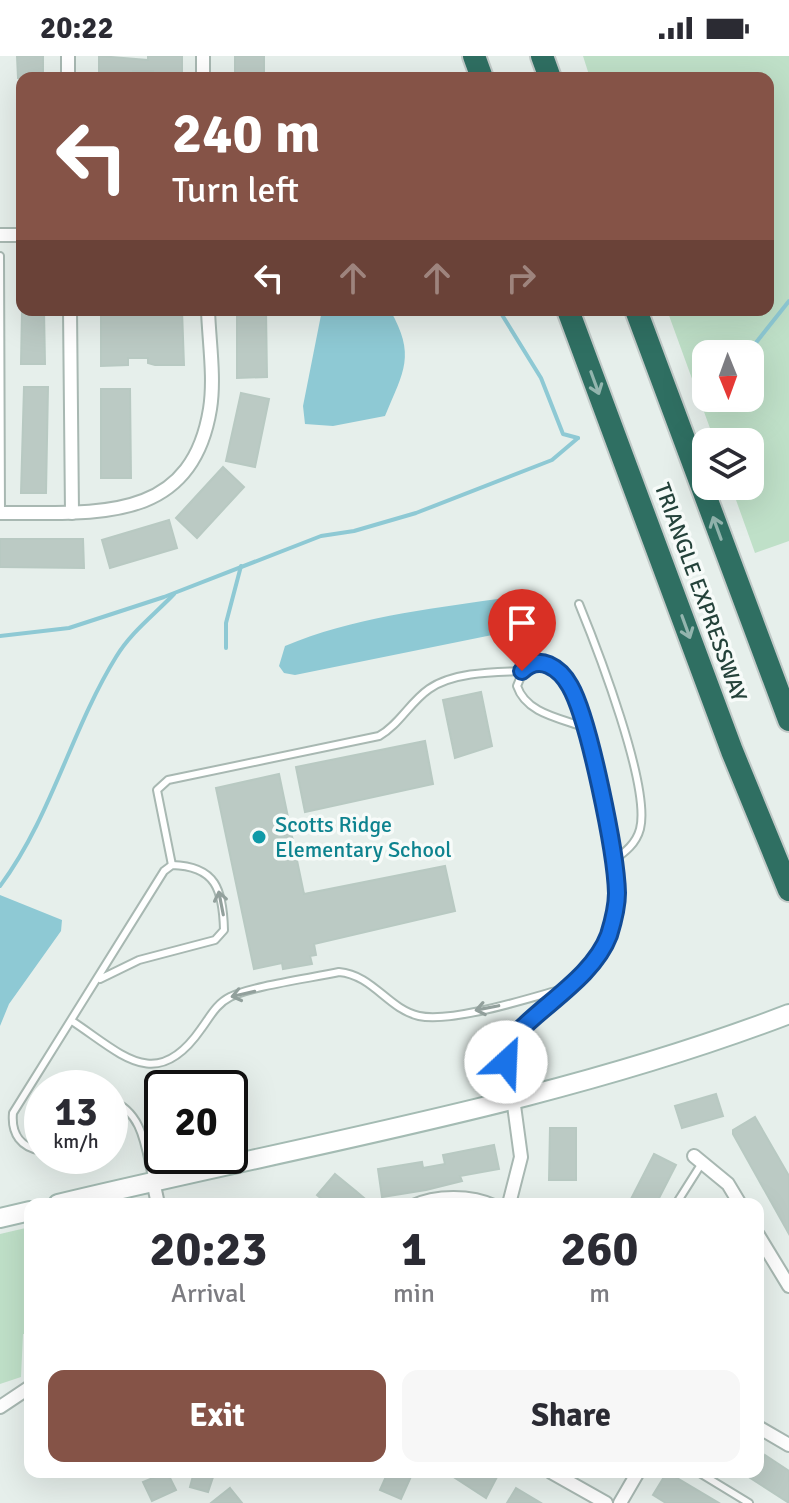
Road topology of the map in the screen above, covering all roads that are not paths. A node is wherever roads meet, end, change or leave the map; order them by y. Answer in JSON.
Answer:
{"nodes":[{"id":1,"x":0,"y":256,"type":"edge"},
{"id":2,"x":70,"y":316,"type":"edge"},
{"id":3,"x":208,"y":316,"type":"edge"},
{"id":4,"x":570,"y":316,"type":"edge"},
{"id":5,"x":638,"y":316,"type":"edge"},
{"id":6,"x":0,"y":513,"type":"edge"},
{"id":7,"x":72,"y":513,"type":"junction"},
{"id":8,"x":579,"y":604,"type":"dead end"},
{"id":9,"x":522,"y":671,"type":"junction"},
{"id":10,"x":789,"y":720,"type":"edge"},
{"id":11,"x":584,"y":727,"type":"junction"},
{"id":12,"x":613,"y":861,"type":"junction"},
{"id":13,"x":172,"y":865,"type":"junction"},
{"id":14,"x":789,"y":890,"type":"edge"},
{"id":15,"x":100,"y":979,"type":"junction"},
{"id":16,"x":563,"y":989,"type":"junction"},
{"id":17,"x":789,"y":1014,"type":"edge"},
{"id":18,"x":72,"y":1021,"type":"junction"},
{"id":19,"x":41,"y":1070,"type":"edge"},
{"id":20,"x":24,"y":1096,"type":"edge"},
{"id":21,"x":513,"y":1098,"type":"junction"},
{"id":22,"x":128,"y":1109,"type":"edge"},
{"id":23,"x":24,"y":1144,"type":"edge"},
{"id":24,"x":698,"y":1159,"type":"joint"},
{"id":25,"x":153,"y":1181,"type":"junction"},
{"id":26,"x":83,"y":1198,"type":"edge"},
{"id":27,"x":157,"y":1198,"type":"edge"},
{"id":28,"x":434,"y":1198,"type":"edge"},
{"id":29,"x":476,"y":1198,"type":"edge"},
{"id":30,"x":511,"y":1198,"type":"edge"},
{"id":31,"x":679,"y":1198,"type":"edge"},
{"id":32,"x":736,"y":1198,"type":"edge"},
{"id":33,"x":24,"y":1212,"type":"edge"},
{"id":34,"x":0,"y":1218,"type":"edge"},
{"id":35,"x":764,"y":1255,"type":"edge"},
{"id":36,"x":789,"y":1286,"type":"edge"},
{"id":37,"x":24,"y":1391,"type":"edge"},
{"id":38,"x":0,"y":1407,"type":"edge"},
{"id":39,"x":764,"y":1430,"type":"edge"},
{"id":40,"x":789,"y":1445,"type":"edge"},
{"id":41,"x":562,"y":1478,"type":"edge"},
{"id":42,"x":635,"y":1478,"type":"edge"},
{"id":43,"x":708,"y":1478,"type":"edge"},
{"id":44,"x":606,"y":1503,"type":"edge"},
{"id":45,"x":620,"y":1503,"type":"edge"},
{"id":46,"x":749,"y":1503,"type":"edge"}],
"edges":[{"from":1,"to":6,"type":"lane"},
{"from":2,"to":7,"type":"street"},
{"from":3,"to":7,"type":"street"},
{"from":4,"to":14,"type":"highway","name":"TRIANGLE EXPRESSWAY","one_way":true},
{"from":10,"to":5,"type":"highway","name":"TRIANGLE EXPRESSWAY","one_way":true},
{"from":6,"to":7,"type":"street"},
{"from":8,"to":12,"type":"lane"},
{"from":9,"to":11,"type":"lane"},
{"from":9,"to":11,"type":"lane"},
{"from":9,"to":13,"type":"lane"},
{"from":11,"to":12,"type":"lane"},
{"from":12,"to":16,"type":"lane"},
{"from":13,"to":15,"type":"lane"},
{"from":15,"to":13,"type":"lane","one_way":true},
{"from":15,"to":18,"type":"lane"},
{"from":16,"to":18,"type":"lane","one_way":true},
{"from":16,"to":21,"type":"lane"},
{"from":17,"to":21,"type":"street"},
{"from":18,"to":19,"type":"lane"},
{"from":20,"to":23,"type":"lane"},
{"from":21,"to":25,"type":"street"},
{"from":21,"to":30,"type":"street"},
{"from":22,"to":25,"type":"lane"},
{"from":24,"to":31,"type":"lane"},
{"from":24,"to":32,"type":"street"},
{"from":25,"to":26,"type":"street"},
{"from":25,"to":27,"type":"street"},
{"from":28,"to":29,"type":"lane"},
{"from":33,"to":34,"type":"street"},
{"from":35,"to":36,"type":"street"},
{"from":37,"to":38,"type":"street"},
{"from":39,"to":40,"type":"street"},
{"from":41,"to":44,"type":"street"},
{"from":42,"to":45,"type":"street"},
{"from":43,"to":46,"type":"lane"}]}
